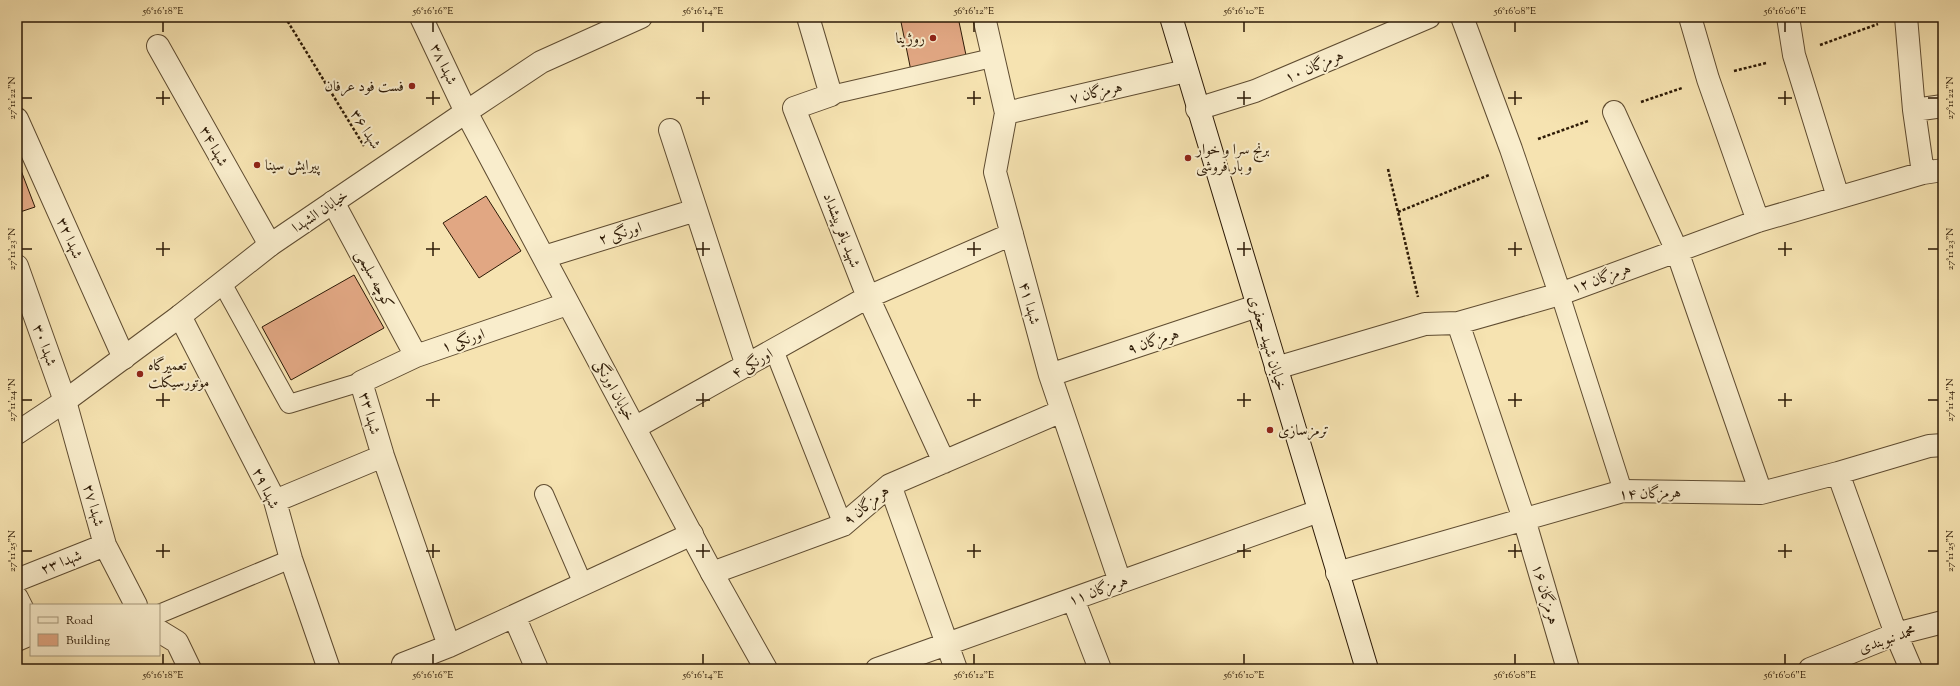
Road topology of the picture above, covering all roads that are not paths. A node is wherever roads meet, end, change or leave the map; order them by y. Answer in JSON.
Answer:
{"nodes":[{"id":1,"x":422,"y":17,"type":"edge"},
{"id":2,"x":808,"y":17,"type":"edge"},
{"id":3,"x":984,"y":17,"type":"edge"},
{"id":4,"x":1171,"y":17,"type":"edge"},
{"id":5,"x":1462,"y":17,"type":"edge"},
{"id":6,"x":1690,"y":17,"type":"edge"},
{"id":7,"x":1788,"y":17,"type":"edge"},
{"id":8,"x":1906,"y":17,"type":"edge"},
{"id":9,"x":635,"y":18,"type":"edge"},
{"id":10,"x":1424,"y":18,"type":"edge"},
{"id":11,"x":158,"y":46,"type":"dead end"},
{"id":12,"x":992,"y":58,"type":"junction"},
{"id":13,"x":1186,"y":71,"type":"junction"},
{"id":14,"x":831,"y":96,"type":"junction"},
{"id":15,"x":1943,"y":106,"type":"edge"},
{"id":16,"x":1197,"y":108,"type":"junction"},
{"id":17,"x":1914,"y":110,"type":"junction"},
{"id":18,"x":466,"y":112,"type":"junction"},
{"id":19,"x":1614,"y":112,"type":"dead end"},
{"id":20,"x":1006,"y":113,"type":"junction"},
{"id":21,"x":17,"y":119,"type":"edge"},
{"id":22,"x":670,"y":130,"type":"dead end"},
{"id":23,"x":1933,"y":172,"type":"edge"},
{"id":24,"x":1838,"y":197,"type":"junction"},
{"id":25,"x":333,"y":202,"type":"junction"},
{"id":26,"x":696,"y":210,"type":"junction"},
{"id":27,"x":1758,"y":221,"type":"junction"},
{"id":28,"x":1012,"y":234,"type":"junction"},
{"id":29,"x":270,"y":245,"type":"junction"},
{"id":30,"x":1677,"y":251,"type":"junction"},
{"id":31,"x":544,"y":257,"type":"junction"},
{"id":32,"x":17,"y":266,"type":"edge"},
{"id":33,"x":222,"y":283,"type":"junction"},
{"id":34,"x":1560,"y":294,"type":"junction"},
{"id":35,"x":868,"y":297,"type":"junction"},
{"id":36,"x":568,"y":304,"type":"junction"},
{"id":37,"x":1257,"y":306,"type":"junction"},
{"id":38,"x":180,"y":316,"type":"junction"},
{"id":39,"x":1458,"y":323,"type":"junction"},
{"id":40,"x":774,"y":350,"type":"junction"},
{"id":41,"x":416,"y":356,"type":"junction"},
{"id":42,"x":124,"y":358,"type":"junction"},
{"id":43,"x":747,"y":366,"type":"junction"},
{"id":44,"x":1276,"y":368,"type":"junction"},
{"id":45,"x":1050,"y":375,"type":"junction"},
{"id":46,"x":361,"y":382,"type":"junction"},
{"id":47,"x":65,"y":401,"type":"junction"},
{"id":48,"x":1062,"y":411,"type":"junction"},
{"id":49,"x":636,"y":427,"type":"junction"},
{"id":50,"x":17,"y":433,"type":"edge"},
{"id":51,"x":1943,"y":445,"type":"edge"},
{"id":52,"x":382,"y":456,"type":"junction"},
{"id":53,"x":944,"y":462,"type":"junction"},
{"id":54,"x":1838,"y":473,"type":"junction"},
{"id":55,"x":890,"y":485,"type":"junction"},
{"id":56,"x":1623,"y":491,"type":"junction"},
{"id":57,"x":1761,"y":493,"type":"junction"},
{"id":58,"x":544,"y":494,"type":"dead end"},
{"id":59,"x":275,"y":502,"type":"junction"},
{"id":60,"x":1319,"y":511,"type":"junction"},
{"id":61,"x":1524,"y":520,"type":"junction"},
{"id":62,"x":843,"y":525,"type":"junction"},
{"id":63,"x":692,"y":534,"type":"junction"},
{"id":64,"x":105,"y":545,"type":"junction"},
{"id":65,"x":292,"y":559,"type":"junction"},
{"id":66,"x":712,"y":573,"type":"junction"},
{"id":67,"x":1338,"y":573,"type":"junction"},
{"id":68,"x":17,"y":580,"type":"edge"},
{"id":69,"x":1120,"y":582,"type":"junction"},
{"id":70,"x":583,"y":584,"type":"junction"},
{"id":71,"x":17,"y":598,"type":"edge"},
{"id":72,"x":1073,"y":599,"type":"junction"},
{"id":73,"x":135,"y":604,"type":"edge"},
{"id":74,"x":160,"y":614,"type":"edge"},
{"id":75,"x":514,"y":616,"type":"junction"},
{"id":76,"x":1943,"y":622,"type":"edge"},
{"id":77,"x":30,"y":624,"type":"edge"},
{"id":78,"x":160,"y":632,"type":"edge"},
{"id":79,"x":30,"y":634,"type":"edge"},
{"id":80,"x":1896,"y":634,"type":"junction"},
{"id":81,"x":17,"y":640,"type":"edge"},
{"id":82,"x":947,"y":644,"type":"junction"},
{"id":83,"x":449,"y":646,"type":"junction"},
{"id":84,"x":1362,"y":668,"type":"edge"},
{"id":85,"x":190,"y":669,"type":"edge"},
{"id":86,"x":329,"y":669,"type":"edge"},
{"id":87,"x":405,"y":669,"type":"edge"},
{"id":88,"x":537,"y":669,"type":"edge"},
{"id":89,"x":766,"y":669,"type":"edge"},
{"id":90,"x":877,"y":669,"type":"edge"},
{"id":91,"x":956,"y":669,"type":"edge"},
{"id":92,"x":1100,"y":669,"type":"edge"},
{"id":93,"x":1568,"y":669,"type":"edge"},
{"id":94,"x":1810,"y":669,"type":"edge"},
{"id":95,"x":1911,"y":669,"type":"edge"}],
"edges":[{"from":1,"to":18,"type":"street","name":"شهدا ۳۸"},
{"from":2,"to":14,"type":"street"},
{"from":3,"to":12,"type":"street","name":"شهدا ۴۱"},
{"from":4,"to":13,"type":"street","name":"خیابان شهید جعفری"},
{"from":5,"to":34,"type":"street"},
{"from":6,"to":27,"type":"street"},
{"from":7,"to":24,"type":"street"},
{"from":8,"to":17,"type":"street"},
{"from":9,"to":18,"type":"street","name":"خیابان الشهدا"},
{"from":10,"to":16,"type":"street","name":"هرمزگان ۱۰"},
{"from":11,"to":29,"type":"street","name":"شهدا ۳۴"},
{"from":12,"to":14,"type":"lane"},
{"from":12,"to":20,"type":"street","name":"شهدا ۴۱"},
{"from":13,"to":16,"type":"street","name":"خیابان شهید جعفری"},
{"from":13,"to":20,"type":"street","name":"هرمزگان ۷"},
{"from":14,"to":35,"type":"street","name":"شهید باقر پیشداد"},
{"from":15,"to":17,"type":"street"},
{"from":16,"to":37,"type":"street","name":"خیابان شهید جعفری"},
{"from":17,"to":23,"type":"street"},
{"from":18,"to":25,"type":"street","name":"خیابان الشهدا"},
{"from":18,"to":31,"type":"street","name":"خیابان اورنگی"},
{"from":19,"to":30,"type":"street"},
{"from":20,"to":28,"type":"street","name":"شهدا ۴۱"},
{"from":21,"to":42,"type":"street","name":"شهدا ۳۲"},
{"from":22,"to":26,"type":"street"},
{"from":23,"to":24,"type":"street","name":"هرمزگان ۱۲"},
{"from":24,"to":27,"type":"street","name":"هرمزگان ۱۲"},
{"from":25,"to":29,"type":"street","name":"خیابان الشهدا"},
{"from":25,"to":41,"type":"street","name":"کوچه سلیمی"},
{"from":26,"to":31,"type":"street","name":"اورنگی ۲"},
{"from":26,"to":43,"type":"street"},
{"from":27,"to":30,"type":"street","name":"هرمزگان ۱۲"},
{"from":28,"to":35,"type":"street","name":"اورنگی ۴"},
{"from":28,"to":45,"type":"street","name":"شهدا ۴۱"},
{"from":29,"to":33,"type":"street","name":"خیابان الشهدا"},
{"from":30,"to":34,"type":"street","name":"هرمزگان ۱۲"},
{"from":30,"to":57,"type":"street"},
{"from":31,"to":36,"type":"street","name":"خیابان اورنگی"},
{"from":32,"to":47,"type":"street","name":"شهدا ۳۰"},
{"from":33,"to":38,"type":"street","name":"خیابان الشهدا"},
{"from":33,"to":46,"type":"lane","name":"شهدا ۳۳"},
{"from":34,"to":39,"type":"street","name":"هرمزگان ۱۲"},
{"from":34,"to":56,"type":"lane"},
{"from":35,"to":40,"type":"street","name":"اورنگی ۴"},
{"from":35,"to":53,"type":"street","name":"شهید باقر پیشداد"},
{"from":36,"to":41,"type":"street","name":"اورنگی ۱"},
{"from":36,"to":49,"type":"street","name":"خیابان اورنگی"},
{"from":37,"to":44,"type":"street","name":"خیابان شهید جعفری"},
{"from":37,"to":45,"type":"street","name":"هرمزگان ۹"},
{"from":38,"to":42,"type":"street","name":"خیابان الشهدا"},
{"from":38,"to":59,"type":"street","name":"شهدا ۲۹"},
{"from":39,"to":44,"type":"street","name":"هرمزگان ۱۲"},
{"from":39,"to":61,"type":"street","name":"هرمزگان ۱۶"},
{"from":40,"to":43,"type":"street","name":"اورنگی ۴"},
{"from":40,"to":62,"type":"lane"},
{"from":41,"to":46,"type":"street","name":"اورنگی ۱"},
{"from":42,"to":47,"type":"street","name":"خیابان الشهدا"},
{"from":43,"to":49,"type":"street","name":"اورنگی ۴"},
{"from":44,"to":60,"type":"street","name":"خیابان شهید جعفری"},
{"from":45,"to":48,"type":"street","name":"شهدا ۴۱"},
{"from":46,"to":52,"type":"street","name":"شهدا ۳۳"},
{"from":47,"to":50,"type":"street","name":"خیابان الشهدا"},
{"from":47,"to":64,"type":"street","name":"شهدا ۲۷"},
{"from":48,"to":53,"type":"street","name":"هرمزگان ۹"},
{"from":48,"to":69,"type":"street","name":"شهدا ۴۱"},
{"from":49,"to":63,"type":"street","name":"خیابان اورنگی"},
{"from":51,"to":54,"type":"street","name":"هرمزگان ۱۴"},
{"from":52,"to":59,"type":"street"},
{"from":52,"to":83,"type":"street","name":"شهدا ۳۳"},
{"from":53,"to":55,"type":"street","name":"هرمزگان ۹"},
{"from":54,"to":57,"type":"street","name":"هرمزگان ۱۴"},
{"from":54,"to":80,"type":"street"},
{"from":55,"to":62,"type":"street","name":"هرمزگان ۹"},
{"from":55,"to":82,"type":"street"},
{"from":56,"to":57,"type":"street","name":"هرمزگان ۱۴"},
{"from":56,"to":61,"type":"street","name":"هرمزگان ۱۴"},
{"from":58,"to":70,"type":"lane"},
{"from":59,"to":65,"type":"street","name":"شهدا ۲۹"},
{"from":60,"to":67,"type":"street","name":"خیابان شهید جعفری"},
{"from":60,"to":69,"type":"street","name":"هرمزگان ۱۱"},
{"from":61,"to":67,"type":"street","name":"هرمزگان ۱۴"},
{"from":61,"to":93,"type":"street","name":"هرمزگان ۱۶"},
{"from":62,"to":66,"type":"street","name":"هرمزگان ۹"},
{"from":63,"to":66,"type":"street","name":"خیابان اورنگی"},
{"from":63,"to":70,"type":"street"},
{"from":64,"to":68,"type":"street","name":"شهدا ۲۳"},
{"from":64,"to":73,"type":"street","name":"شهدا ۲۷"},
{"from":65,"to":74,"type":"lane"},
{"from":65,"to":86,"type":"street","name":"شهدا ۲۹"},
{"from":66,"to":89,"type":"street","name":"خیابان اورنگی"},
{"from":67,"to":84,"type":"street","name":"خیابان شهید جعفری"},
{"from":69,"to":72,"type":"street","name":"هرمزگان ۱۱"},
{"from":70,"to":75,"type":"street"},
{"from":71,"to":77,"type":"street"},
{"from":72,"to":82,"type":"street","name":"هرمزگان ۱۱"},
{"from":72,"to":92,"type":"street"},
{"from":75,"to":83,"type":"street"},
{"from":75,"to":88,"type":"street"},
{"from":76,"to":80,"type":"street","name":"محمد نبوبندی"},
{"from":78,"to":85,"type":"street"},
{"from":79,"to":81,"type":"street"},
{"from":80,"to":94,"type":"street","name":"محمد نبوبندی"},
{"from":80,"to":95,"type":"street"},
{"from":82,"to":90,"type":"street","name":"هرمزگان ۱۱"},
{"from":82,"to":91,"type":"street"},
{"from":83,"to":87,"type":"street"}]}
